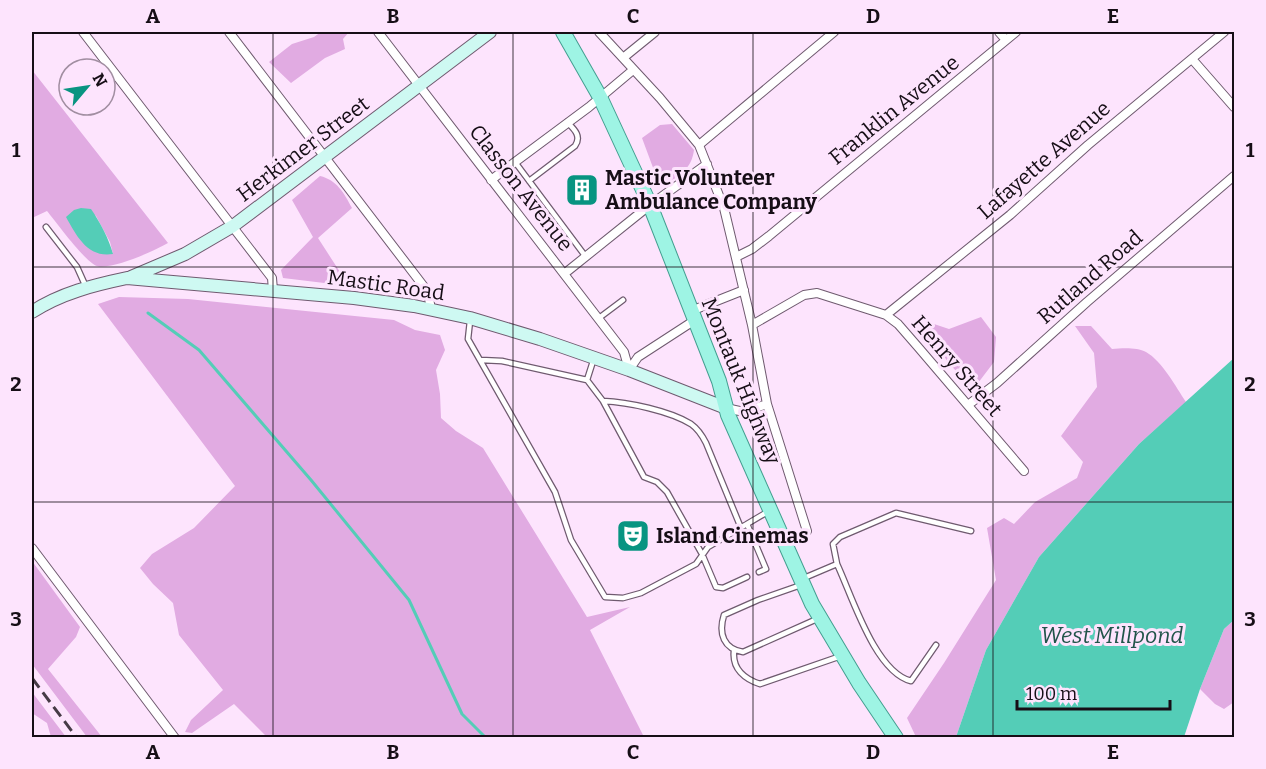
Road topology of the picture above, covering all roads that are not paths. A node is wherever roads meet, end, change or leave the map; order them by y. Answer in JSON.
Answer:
{"nodes":[{"id":1,"x":83,"y":32,"type":"edge"},
{"id":2,"x":229,"y":32,"type":"edge"},
{"id":3,"x":378,"y":32,"type":"edge"},
{"id":4,"x":490,"y":32,"type":"edge"},
{"id":5,"x":563,"y":32,"type":"edge"},
{"id":6,"x":599,"y":32,"type":"edge"},
{"id":7,"x":655,"y":32,"type":"edge"},
{"id":8,"x":834,"y":32,"type":"edge"},
{"id":9,"x":999,"y":32,"type":"edge"},
{"id":10,"x":1016,"y":32,"type":"edge"},
{"id":11,"x":1224,"y":32,"type":"edge"},
{"id":12,"x":1006,"y":40,"type":"junction"},
{"id":13,"x":623,"y":58,"type":"junction"},
{"id":14,"x":1192,"y":58,"type":"junction"},
{"id":15,"x":633,"y":70,"type":"junction"},
{"id":16,"x":419,"y":86,"type":"junction"},
{"id":17,"x":600,"y":97,"type":"junction"},
{"id":18,"x":1234,"y":107,"type":"edge"},
{"id":19,"x":567,"y":122,"type":"junction"},
{"id":20,"x":699,"y":145,"type":"junction"},
{"id":21,"x":325,"y":157,"type":"junction"},
{"id":22,"x":514,"y":162,"type":"junction"},
{"id":23,"x":707,"y":164,"type":"junction"},
{"id":24,"x":1234,"y":176,"type":"edge"},
{"id":25,"x":491,"y":180,"type":"junction"},
{"id":26,"x":529,"y":181,"type":"junction"},
{"id":27,"x":651,"y":205,"type":"junction"},
{"id":28,"x":233,"y":226,"type":"junction"},
{"id":29,"x":46,"y":227,"type":"dead end"},
{"id":30,"x":586,"y":257,"type":"junction"},
{"id":31,"x":736,"y":257,"type":"junction"},
{"id":32,"x":564,"y":274,"type":"junction"},
{"id":33,"x":127,"y":278,"type":"junction"},
{"id":34,"x":86,"y":287,"type":"junction"},
{"id":35,"x":273,"y":290,"type":"junction"},
{"id":36,"x":744,"y":290,"type":"junction"},
{"id":37,"x":623,"y":300,"type":"dead end"},
{"id":38,"x":431,"y":310,"type":"junction"},
{"id":39,"x":32,"y":312,"type":"edge"},
{"id":40,"x":693,"y":315,"type":"junction"},
{"id":41,"x":886,"y":315,"type":"junction"},
{"id":42,"x":470,"y":318,"type":"junction"},
{"id":43,"x":598,"y":319,"type":"junction"},
{"id":44,"x":752,"y":325,"type":"junction"},
{"id":45,"x":594,"y":358,"type":"junction"},
{"id":46,"x":480,"y":360,"type":"junction"},
{"id":47,"x":628,"y":370,"type":"junction"},
{"id":48,"x":587,"y":380,"type":"junction"},
{"id":49,"x":603,"y":401,"type":"junction"},
{"id":50,"x":767,"y":404,"type":"junction"},
{"id":51,"x":968,"y":405,"type":"junction"},
{"id":52,"x":726,"y":408,"type":"junction"},
{"id":53,"x":1024,"y":471,"type":"dead end"},
{"id":54,"x":771,"y":510,"type":"junction"},
{"id":55,"x":747,"y":524,"type":"junction"},
{"id":56,"x":741,"y":528,"type":"junction"},
{"id":57,"x":807,"y":531,"type":"dead end"},
{"id":58,"x":971,"y":531,"type":"dead end"},
{"id":59,"x":32,"y":548,"type":"edge"},
{"id":60,"x":702,"y":554,"type":"junction"},
{"id":61,"x":837,"y":564,"type":"junction"},
{"id":62,"x":759,"y":572,"type":"dead end"},
{"id":63,"x":747,"y":577,"type":"dead end"},
{"id":64,"x":802,"y":581,"type":"junction"},
{"id":65,"x":820,"y":618,"type":"junction"},
{"id":66,"x":936,"y":645,"type":"dead end"},
{"id":67,"x":734,"y":651,"type":"junction"},
{"id":68,"x":843,"y":655,"type":"junction"},
{"id":69,"x":175,"y":738,"type":"edge"},
{"id":70,"x":896,"y":738,"type":"edge"}],
"edges":[{"from":1,"to":28,"type":"street"},
{"from":2,"to":21,"type":"street"},
{"from":3,"to":16,"type":"street","name":"Classon Avenue"},
{"from":4,"to":16,"type":"main road","name":"Herkimer Street"},
{"from":5,"to":17,"type":"main road","name":"Montauk Highway"},
{"from":6,"to":13,"type":"street"},
{"from":7,"to":13,"type":"street"},
{"from":8,"to":20,"type":"street"},
{"from":9,"to":12,"type":"street"},
{"from":10,"to":12,"type":"street","name":"Franklin Avenue"},
{"from":11,"to":14,"type":"street","name":"Lafayette Avenue"},
{"from":12,"to":31,"type":"street","name":"Franklin Avenue"},
{"from":13,"to":15,"type":"street"},
{"from":14,"to":18,"type":"street"},
{"from":14,"to":41,"type":"street","name":"Lafayette Avenue"},
{"from":15,"to":17,"type":"street"},
{"from":15,"to":20,"type":"street"},
{"from":16,"to":21,"type":"main road","name":"Herkimer Street"},
{"from":16,"to":25,"type":"street","name":"Classon Avenue"},
{"from":17,"to":19,"type":"street"},
{"from":17,"to":27,"type":"main road","name":"Montauk Highway"},
{"from":19,"to":22,"type":"street"},
{"from":19,"to":26,"type":"lane"},
{"from":20,"to":23,"type":"street"},
{"from":21,"to":28,"type":"main road","name":"Herkimer Street"},
{"from":21,"to":38,"type":"street"},
{"from":22,"to":25,"type":"street"},
{"from":22,"to":26,"type":"lane"},
{"from":23,"to":27,"type":"street"},
{"from":23,"to":31,"type":"street"},
{"from":24,"to":51,"type":"street","name":"Rutland Road"},
{"from":25,"to":32,"type":"street","name":"Classon Avenue"},
{"from":26,"to":30,"type":"lane"},
{"from":27,"to":30,"type":"street"},
{"from":27,"to":40,"type":"main road","name":"Montauk Highway"},
{"from":28,"to":33,"type":"main road","name":"Herkimer Street"},
{"from":28,"to":35,"type":"street"},
{"from":29,"to":34,"type":"lane"},
{"from":30,"to":32,"type":"street"},
{"from":31,"to":36,"type":"street"},
{"from":32,"to":43,"type":"street","name":"Classon Avenue"},
{"from":33,"to":34,"type":"main road","name":"Mastic Road"},
{"from":33,"to":35,"type":"main road","name":"Mastic Road"},
{"from":34,"to":39,"type":"main road","name":"Mastic Road"},
{"from":35,"to":38,"type":"main road","name":"Mastic Road"},
{"from":36,"to":40,"type":"street"},
{"from":36,"to":44,"type":"street"},
{"from":37,"to":43,"type":"lane"},
{"from":38,"to":42,"type":"main road","name":"Mastic Road"},
{"from":40,"to":47,"type":"street"},
{"from":40,"to":52,"type":"main road","name":"Montauk Highway"},
{"from":41,"to":44,"type":"street","name":"Henry Street"},
{"from":41,"to":51,"type":"street","name":"Henry Street"},
{"from":42,"to":45,"type":"main road","name":"Mastic Road"},
{"from":42,"to":46,"type":"lane"},
{"from":43,"to":47,"type":"street","name":"Classon Avenue"},
{"from":44,"to":50,"type":"street"},
{"from":45,"to":47,"type":"main road","name":"Mastic Road"},
{"from":45,"to":48,"type":"lane"},
{"from":46,"to":48,"type":"lane"},
{"from":46,"to":60,"type":"lane"},
{"from":47,"to":52,"type":"main road","name":"Mastic Road"},
{"from":48,"to":49,"type":"lane"},
{"from":49,"to":56,"type":"lane"},
{"from":49,"to":60,"type":"lane"},
{"from":50,"to":52,"type":"street"},
{"from":50,"to":57,"type":"street"},
{"from":51,"to":53,"type":"street","name":"Henry Street"},
{"from":52,"to":54,"type":"main road","name":"Montauk Highway"},
{"from":54,"to":55,"type":"lane"},
{"from":54,"to":64,"type":"main road","name":"Montauk Highway"},
{"from":55,"to":56,"type":"lane"},
{"from":55,"to":62,"type":"lane"},
{"from":56,"to":60,"type":"lane"},
{"from":58,"to":61,"type":"lane"},
{"from":59,"to":69,"type":"street"},
{"from":60,"to":63,"type":"lane"},
{"from":61,"to":64,"type":"lane"},
{"from":61,"to":66,"type":"lane"},
{"from":64,"to":65,"type":"main road","name":"Montauk Highway"},
{"from":64,"to":67,"type":"lane"},
{"from":65,"to":67,"type":"lane"},
{"from":65,"to":68,"type":"main road","name":"Montauk Highway"},
{"from":67,"to":68,"type":"lane"},
{"from":68,"to":70,"type":"main road","name":"Montauk Highway"}]}
